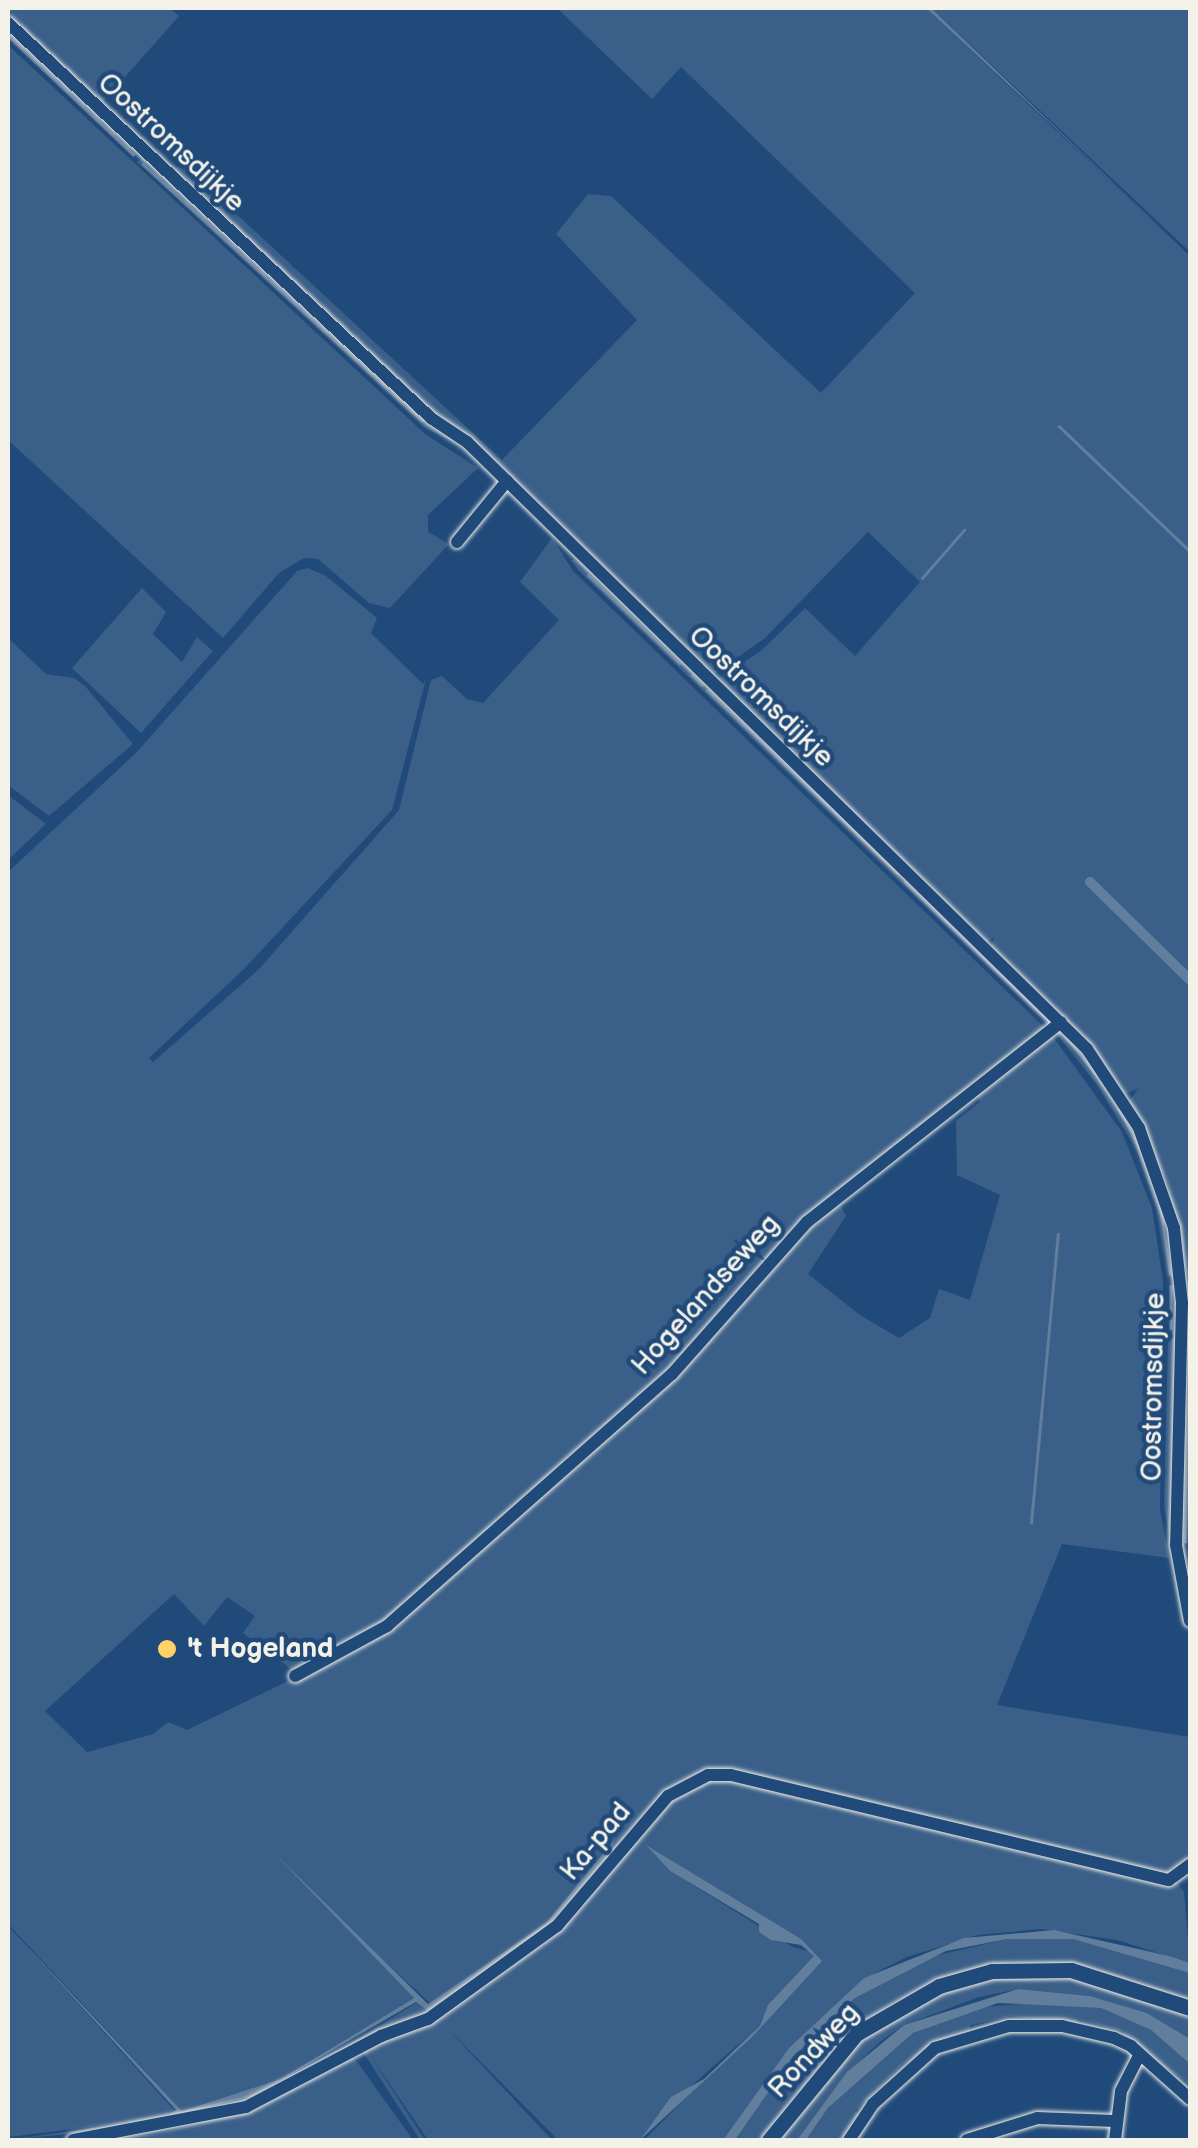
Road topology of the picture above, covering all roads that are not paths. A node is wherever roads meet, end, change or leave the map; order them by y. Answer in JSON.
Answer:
{"nodes":[{"id":1,"x":8,"y":23,"type":"edge"},
{"id":2,"x":507,"y":481,"type":"junction"},
{"id":3,"x":457,"y":542,"type":"dead end"},
{"id":4,"x":1060,"y":1022,"type":"junction"},
{"id":5,"x":1190,"y":1621,"type":"edge"},
{"id":6,"x":295,"y":1676,"type":"dead end"},
{"id":7,"x":1190,"y":1865,"type":"edge"},
{"id":8,"x":1190,"y":2008,"type":"edge"},
{"id":9,"x":1139,"y":2056,"type":"junction"},
{"id":10,"x":1190,"y":2100,"type":"edge"},
{"id":11,"x":1114,"y":2120,"type":"junction"},
{"id":12,"x":73,"y":2140,"type":"edge"},
{"id":13,"x":769,"y":2140,"type":"edge"},
{"id":14,"x":849,"y":2140,"type":"edge"},
{"id":15,"x":967,"y":2140,"type":"edge"},
{"id":16,"x":1115,"y":2140,"type":"edge"}],
"edges":[{"from":1,"to":2,"type":"street","name":"Oostromsdijkje"},
{"from":2,"to":3,"type":"street"},
{"from":2,"to":4,"type":"street","name":"Oostromsdijkje"},
{"from":4,"to":5,"type":"street","name":"Oostromsdijkje"},
{"from":4,"to":6,"type":"street","name":"Hogelandseweg"},
{"from":7,"to":12,"type":"street","name":"Ka-pad"},
{"from":8,"to":13,"type":"main road","name":"Rondweg"},
{"from":9,"to":10,"type":"street"},
{"from":9,"to":11,"type":"street"},
{"from":9,"to":14,"type":"street"},
{"from":11,"to":15,"type":"street"},
{"from":11,"to":16,"type":"street"}]}
